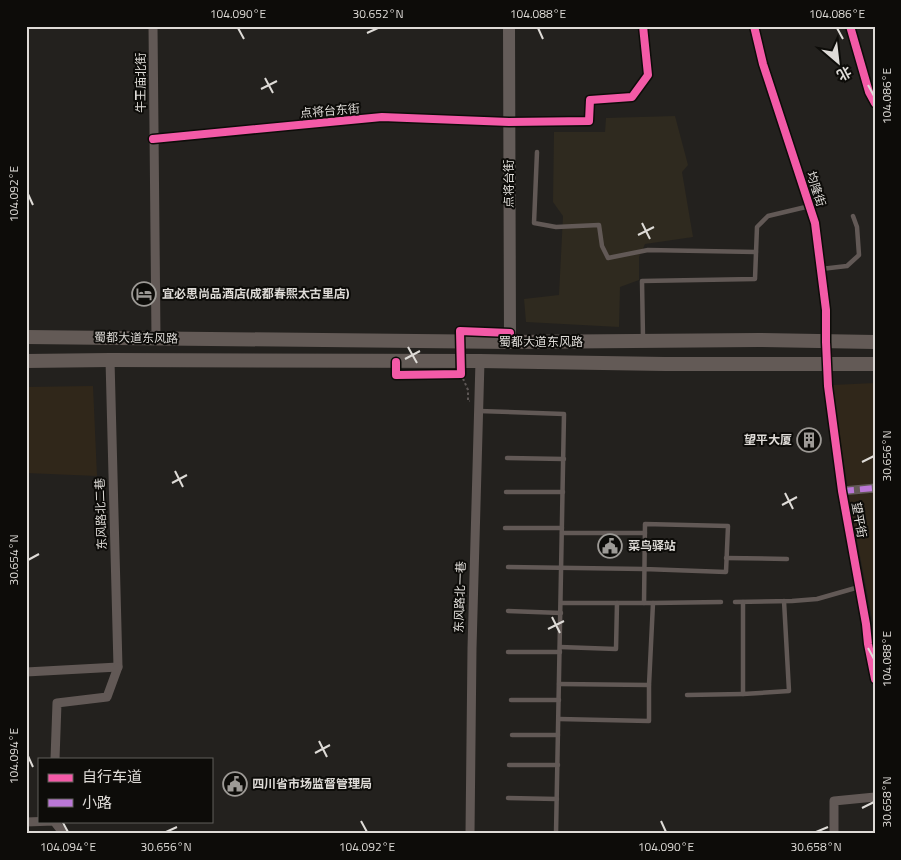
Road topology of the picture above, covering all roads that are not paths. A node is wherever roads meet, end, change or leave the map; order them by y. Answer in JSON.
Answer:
{"nodes":[{"id":1,"x":154,"y":26,"type":"edge"},
{"id":2,"x":509,"y":26,"type":"edge"},
{"id":3,"x":642,"y":26,"type":"edge"},
{"id":4,"x":754,"y":26,"type":"edge"},
{"id":5,"x":850,"y":26,"type":"edge"},
{"id":6,"x":875,"y":103,"type":"edge"},
{"id":7,"x":509,"y":122,"type":"junction"},
{"id":8,"x":153,"y":139,"type":"junction"},
{"id":9,"x":536,"y":152,"type":"dead end"},
{"id":10,"x":810,"y":206,"type":"junction"},
{"id":11,"x":852,"y":216,"type":"dead end"},
{"id":12,"x":756,"y":252,"type":"junction"},
{"id":13,"x":821,"y":269,"type":"junction"},
{"id":14,"x":26,"y":336,"type":"edge"},
{"id":15,"x":156,"y":338,"type":"junction"},
{"id":16,"x":643,"y":341,"type":"junction"},
{"id":17,"x":510,"y":342,"type":"junction"},
{"id":18,"x":826,"y":342,"type":"junction"},
{"id":19,"x":875,"y":342,"type":"edge"},
{"id":20,"x":110,"y":360,"type":"junction"},
{"id":21,"x":480,"y":361,"type":"junction"},
{"id":22,"x":26,"y":362,"type":"edge"},
{"id":23,"x":826,"y":364,"type":"junction"},
{"id":24,"x":875,"y":364,"type":"edge"},
{"id":25,"x":478,"y":410,"type":"junction"},
{"id":26,"x":506,"y":458,"type":"dead end"},
{"id":27,"x":564,"y":459,"type":"junction"},
{"id":28,"x":875,"y":488,"type":"edge"},
{"id":29,"x":842,"y":491,"type":"junction"},
{"id":30,"x":506,"y":492,"type":"dead end"},
{"id":31,"x":563,"y":492,"type":"junction"},
{"id":32,"x":505,"y":528,"type":"dead end"},
{"id":33,"x":562,"y":530,"type":"junction"},
{"id":34,"x":645,"y":533,"type":"junction"},
{"id":35,"x":726,"y":558,"type":"junction"},
{"id":36,"x":787,"y":560,"type":"dead end"},
{"id":37,"x":508,"y":567,"type":"dead end"},
{"id":38,"x":562,"y":568,"type":"junction"},
{"id":39,"x":644,"y":568,"type":"junction"},
{"id":40,"x":859,"y":587,"type":"junction"},
{"id":41,"x":784,"y":601,"type":"junction"},
{"id":42,"x":721,"y":602,"type":"dead end"},
{"id":43,"x":735,"y":602,"type":"dead end"},
{"id":44,"x":743,"y":602,"type":"junction"},
{"id":45,"x":561,"y":603,"type":"junction"},
{"id":46,"x":617,"y":603,"type":"junction"},
{"id":47,"x":644,"y":603,"type":"junction"},
{"id":48,"x":653,"y":604,"type":"junction"},
{"id":49,"x":508,"y":611,"type":"dead end"},
{"id":50,"x":561,"y":613,"type":"junction"},
{"id":51,"x":872,"y":644,"type":"edge"},
{"id":52,"x":560,"y":650,"type":"junction"},
{"id":53,"x":508,"y":652,"type":"dead end"},
{"id":54,"x":118,"y":667,"type":"junction"},
{"id":55,"x":26,"y":672,"type":"edge"},
{"id":56,"x":875,"y":679,"type":"edge"},
{"id":57,"x":559,"y":684,"type":"junction"},
{"id":58,"x":649,"y":685,"type":"junction"},
{"id":59,"x":743,"y":694,"type":"junction"},
{"id":60,"x":687,"y":695,"type":"dead end"},
{"id":61,"x":511,"y":700,"type":"dead end"},
{"id":62,"x":559,"y":700,"type":"junction"},
{"id":63,"x":559,"y":719,"type":"junction"},
{"id":64,"x":512,"y":735,"type":"dead end"},
{"id":65,"x":558,"y":736,"type":"junction"},
{"id":66,"x":56,"y":758,"type":"edge"},
{"id":67,"x":509,"y":765,"type":"dead end"},
{"id":68,"x":558,"y":765,"type":"junction"},
{"id":69,"x":875,"y":797,"type":"edge"},
{"id":70,"x":508,"y":798,"type":"dead end"},
{"id":71,"x":557,"y":799,"type":"junction"},
{"id":72,"x":55,"y":822,"type":"edge"},
{"id":73,"x":64,"y":834,"type":"edge"},
{"id":74,"x":470,"y":834,"type":"edge"},
{"id":75,"x":556,"y":834,"type":"edge"},
{"id":76,"x":834,"y":834,"type":"edge"}],
"edges":[{"from":1,"to":8,"type":"street","name":"牛王庙北街"},
{"from":2,"to":7,"type":"street","name":"点将台街"},
{"from":3,"to":7,"type":"street","name":"点将台东街"},
{"from":4,"to":10,"type":"street","name":"均隆街"},
{"from":5,"to":6,"type":"street"},
{"from":7,"to":8,"type":"street","name":"点将台东街"},
{"from":7,"to":17,"type":"street","name":"点将台街"},
{"from":8,"to":15,"type":"street"},
{"from":9,"to":12,"type":"lane"},
{"from":10,"to":12,"type":"lane"},
{"from":10,"to":13,"type":"street","name":"均隆街"},
{"from":11,"to":13,"type":"lane"},
{"from":12,"to":16,"type":"lane"},
{"from":13,"to":18,"type":"street","name":"均隆街"},
{"from":14,"to":15,"type":"main road","name":"蜀都大道东风路"},
{"from":15,"to":17,"type":"main road","name":"蜀都大道东风路"},
{"from":16,"to":17,"type":"main road","name":"蜀都大道东风路"},
{"from":16,"to":18,"type":"main road","name":"蜀都大道东风路"},
{"from":18,"to":19,"type":"main road","name":"蜀都大道东风路"},
{"from":18,"to":23,"type":"street","name":"均隆街"},
{"from":20,"to":21,"type":"main road","name":"蜀都大道东风路"},
{"from":20,"to":22,"type":"main road","name":"蜀都大道东风路"},
{"from":20,"to":54,"type":"street","name":"东风路北二巷"},
{"from":21,"to":23,"type":"main road","name":"蜀都大道东风路"},
{"from":21,"to":25,"type":"street","name":"东风路北一巷"},
{"from":23,"to":24,"type":"main road","name":"蜀都大道东风路"},
{"from":23,"to":29,"type":"street","name":"望平街"},
{"from":25,"to":27,"type":"lane"},
{"from":25,"to":74,"type":"street","name":"东风路北一巷"},
{"from":26,"to":27,"type":"lane"},
{"from":27,"to":31,"type":"lane"},
{"from":28,"to":29,"type":"street"},
{"from":29,"to":40,"type":"street","name":"望平街"},
{"from":30,"to":31,"type":"lane"},
{"from":31,"to":33,"type":"lane"},
{"from":32,"to":33,"type":"lane"},
{"from":33,"to":34,"type":"lane"},
{"from":33,"to":38,"type":"lane"},
{"from":34,"to":35,"type":"lane"},
{"from":34,"to":39,"type":"lane"},
{"from":35,"to":36,"type":"lane"},
{"from":35,"to":39,"type":"lane"},
{"from":37,"to":38,"type":"lane"},
{"from":38,"to":39,"type":"lane"},
{"from":38,"to":45,"type":"lane"},
{"from":39,"to":47,"type":"lane"},
{"from":40,"to":41,"type":"lane"},
{"from":40,"to":51,"type":"street","name":"望平街"},
{"from":41,"to":44,"type":"lane"},
{"from":41,"to":59,"type":"lane"},
{"from":42,"to":48,"type":"lane"},
{"from":43,"to":44,"type":"lane"},
{"from":44,"to":59,"type":"lane"},
{"from":45,"to":46,"type":"lane"},
{"from":45,"to":50,"type":"lane"},
{"from":46,"to":47,"type":"lane"},
{"from":46,"to":52,"type":"lane"},
{"from":47,"to":48,"type":"lane"},
{"from":48,"to":58,"type":"lane"},
{"from":49,"to":50,"type":"lane"},
{"from":50,"to":52,"type":"lane"},
{"from":51,"to":56,"type":"street","name":"望平街"},
{"from":52,"to":53,"type":"lane"},
{"from":52,"to":57,"type":"lane"},
{"from":54,"to":55,"type":"street"},
{"from":54,"to":66,"type":"street","name":"东风路北二巷"},
{"from":57,"to":58,"type":"lane"},
{"from":57,"to":62,"type":"lane"},
{"from":58,"to":63,"type":"lane"},
{"from":59,"to":60,"type":"lane"},
{"from":61,"to":62,"type":"lane"},
{"from":62,"to":63,"type":"lane"},
{"from":63,"to":65,"type":"lane"},
{"from":64,"to":65,"type":"lane"},
{"from":65,"to":68,"type":"lane"},
{"from":67,"to":68,"type":"lane"},
{"from":68,"to":71,"type":"lane"},
{"from":69,"to":76,"type":"street"},
{"from":70,"to":71,"type":"lane"},
{"from":71,"to":75,"type":"lane"},
{"from":72,"to":73,"type":"street"}]}
